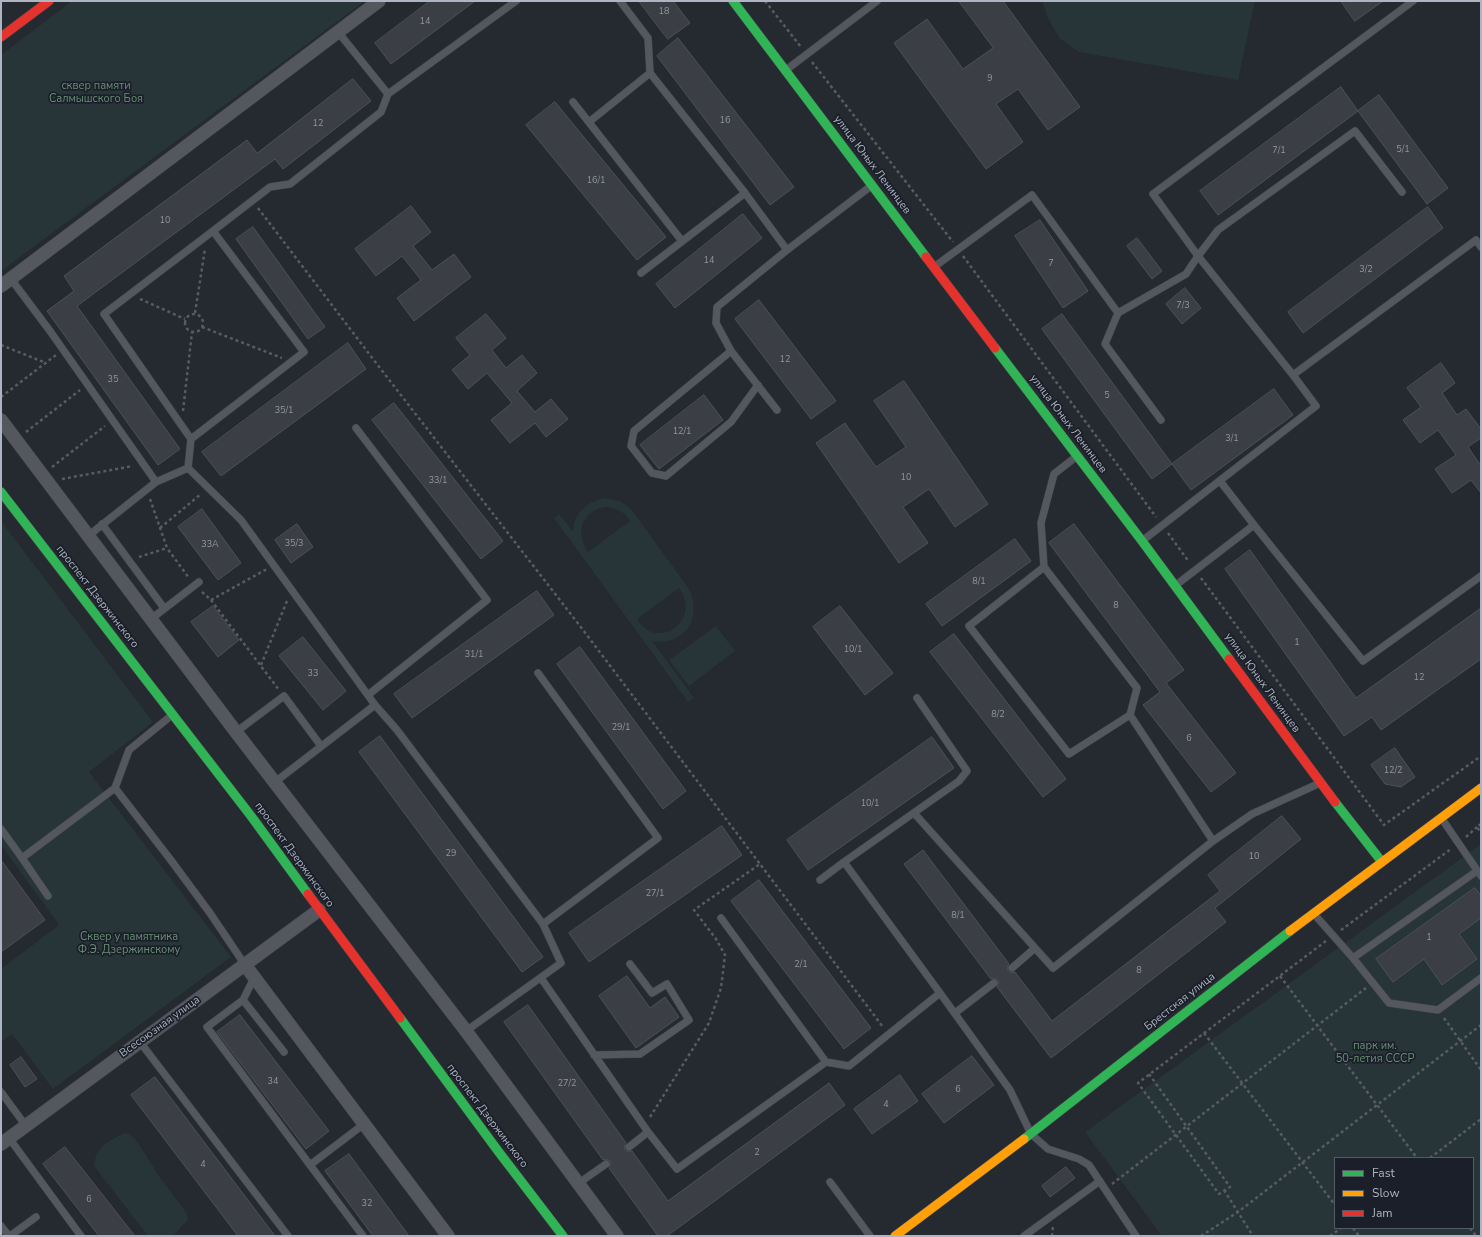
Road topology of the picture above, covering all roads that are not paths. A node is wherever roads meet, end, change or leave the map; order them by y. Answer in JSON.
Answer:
{"nodes":[{"id":1,"x":49,"y":1,"type":"edge"},
{"id":2,"x":379,"y":1,"type":"edge"},
{"id":3,"x":516,"y":1,"type":"edge"},
{"id":4,"x":620,"y":1,"type":"edge"},
{"id":5,"x":733,"y":1,"type":"edge"},
{"id":6,"x":877,"y":1,"type":"edge"},
{"id":7,"x":1413,"y":1,"type":"edge"},
{"id":8,"x":338,"y":32,"type":"junction"},
{"id":9,"x":1,"y":37,"type":"edge"},
{"id":10,"x":786,"y":70,"type":"junction"},
{"id":11,"x":650,"y":73,"type":"junction"},
{"id":12,"x":388,"y":94,"type":"junction"},
{"id":13,"x":573,"y":102,"type":"dead end"},
{"id":14,"x":589,"y":122,"type":"junction"},
{"id":15,"x":872,"y":185,"type":"junction"},
{"id":16,"x":1402,"y":192,"type":"dead end"},
{"id":17,"x":745,"y":193,"type":"junction"},
{"id":18,"x":214,"y":231,"type":"junction"},
{"id":19,"x":682,"y":241,"type":"junction"},
{"id":20,"x":1481,"y":247,"type":"edge"},
{"id":21,"x":788,"y":250,"type":"junction"},
{"id":22,"x":1198,"y":256,"type":"junction"},
{"id":23,"x":934,"y":268,"type":"junction"},
{"id":24,"x":641,"y":273,"type":"dead end"},
{"id":25,"x":6,"y":282,"type":"edge"},
{"id":26,"x":1118,"y":313,"type":"junction"},
{"id":27,"x":732,"y":351,"type":"junction"},
{"id":28,"x":1293,"y":374,"type":"junction"},
{"id":29,"x":758,"y":385,"type":"junction"},
{"id":30,"x":777,"y":410,"type":"dead end"},
{"id":31,"x":1,"y":420,"type":"edge"},
{"id":32,"x":1162,"y":420,"type":"dead end"},
{"id":33,"x":356,"y":428,"type":"dead end"},
{"id":34,"x":191,"y":439,"type":"junction"},
{"id":35,"x":1077,"y":456,"type":"junction"},
{"id":36,"x":188,"y":468,"type":"junction"},
{"id":37,"x":1220,"y":481,"type":"junction"},
{"id":38,"x":156,"y":482,"type":"junction"},
{"id":39,"x":1,"y":492,"type":"edge"},
{"id":40,"x":102,"y":524,"type":"junction"},
{"id":41,"x":1254,"y":525,"type":"junction"},
{"id":42,"x":88,"y":536,"type":"junction"},
{"id":43,"x":1142,"y":541,"type":"junction"},
{"id":44,"x":1044,"y":567,"type":"junction"},
{"id":45,"x":1481,"y":576,"type":"edge"},
{"id":46,"x":197,"y":584,"type":"road end"},
{"id":47,"x":1176,"y":586,"type":"junction"},
{"id":48,"x":164,"y":608,"type":"junction"},
{"id":49,"x":151,"y":619,"type":"junction"},
{"id":50,"x":538,"y":673,"type":"dead end"},
{"id":51,"x":368,"y":694,"type":"junction"},
{"id":52,"x":917,"y":698,"type":"dead end"},
{"id":53,"x":375,"y":705,"type":"junction"},
{"id":54,"x":172,"y":714,"type":"junction"},
{"id":55,"x":1130,"y":716,"type":"junction"},
{"id":56,"x":236,"y":732,"type":"junction"},
{"id":57,"x":321,"y":746,"type":"junction"},
{"id":58,"x":275,"y":782,"type":"junction"},
{"id":59,"x":1320,"y":783,"type":"junction"},
{"id":60,"x":115,"y":788,"type":"junction"},
{"id":61,"x":1481,"y":788,"type":"edge"},
{"id":62,"x":914,"y":813,"type":"junction"},
{"id":63,"x":1441,"y":818,"type":"junction"},
{"id":64,"x":1,"y":829,"type":"edge"},
{"id":65,"x":1213,"y":841,"type":"junction"},
{"id":66,"x":22,"y":858,"type":"junction"},
{"id":67,"x":844,"y":862,"type":"junction"},
{"id":68,"x":1382,"y":862,"type":"junction"},
{"id":69,"x":1479,"y":874,"type":"edge"},
{"id":70,"x":820,"y":880,"type":"dead end"},
{"id":71,"x":48,"y":896,"type":"dead end"},
{"id":72,"x":319,"y":910,"type":"junction"},
{"id":73,"x":1313,"y":913,"type":"junction"},
{"id":74,"x":721,"y":918,"type":"dead end"},
{"id":75,"x":543,"y":924,"type":"junction"},
{"id":76,"x":1035,"y":948,"type":"junction"},
{"id":77,"x":1353,"y":958,"type":"junction"},
{"id":78,"x":630,"y":964,"type":"dead end"},
{"id":79,"x":245,"y":965,"type":"junction"},
{"id":80,"x":1012,"y":968,"type":"dead end"},
{"id":81,"x":254,"y":978,"type":"junction"},
{"id":82,"x":541,"y":978,"type":"junction"},
{"id":83,"x":1481,"y":978,"type":"edge"},
{"id":84,"x":994,"y":983,"type":"dead end"},
{"id":85,"x":940,"y":992,"type":"junction"},
{"id":86,"x":243,"y":1000,"type":"junction"},
{"id":87,"x":955,"y":1013,"type":"junction"},
{"id":88,"x":466,"y":1031,"type":"junction"},
{"id":89,"x":140,"y":1042,"type":"junction"},
{"id":90,"x":284,"y":1052,"type":"dead end"},
{"id":91,"x":594,"y":1055,"type":"junction"},
{"id":92,"x":826,"y":1062,"type":"junction"},
{"id":93,"x":1,"y":1092,"type":"edge"},
{"id":94,"x":364,"y":1124,"type":"junction"},
{"id":95,"x":26,"y":1126,"type":"junction"},
{"id":96,"x":648,"y":1132,"type":"junction"},
{"id":97,"x":1032,"y":1134,"type":"junction"},
{"id":98,"x":5,"y":1141,"type":"edge"},
{"id":99,"x":629,"y":1146,"type":"dead end"},
{"id":100,"x":606,"y":1164,"type":"dead end"},
{"id":101,"x":310,"y":1165,"type":"junction"},
{"id":102,"x":1100,"y":1181,"type":"junction"},
{"id":103,"x":830,"y":1182,"type":"dead end"},
{"id":104,"x":579,"y":1183,"type":"junction"},
{"id":105,"x":36,"y":1217,"type":"dead end"},
{"id":106,"x":1,"y":1226,"type":"edge"},
{"id":107,"x":10,"y":1236,"type":"edge"},
{"id":108,"x":81,"y":1236,"type":"edge"},
{"id":109,"x":288,"y":1236,"type":"edge"},
{"id":110,"x":363,"y":1236,"type":"edge"},
{"id":111,"x":448,"y":1236,"type":"edge"},
{"id":112,"x":563,"y":1236,"type":"edge"},
{"id":113,"x":617,"y":1236,"type":"edge"},
{"id":114,"x":870,"y":1236,"type":"edge"},
{"id":115,"x":895,"y":1236,"type":"edge"},
{"id":116,"x":1024,"y":1236,"type":"edge"},
{"id":117,"x":1136,"y":1236,"type":"edge"}],
"edges":[{"from":1,"to":9,"type":"street"},
{"from":2,"to":8,"type":"street"},
{"from":3,"to":12,"type":"lane"},
{"from":4,"to":11,"type":"lane"},
{"from":5,"to":10,"type":"street","name":"улица Юных Ленинцев"},
{"from":6,"to":10,"type":"lane"},
{"from":7,"to":22,"type":"lane"},
{"from":8,"to":12,"type":"lane"},
{"from":8,"to":25,"type":"street"},
{"from":10,"to":15,"type":"street","name":"улица Юных Ленинцев"},
{"from":11,"to":14,"type":"lane"},
{"from":11,"to":17,"type":"lane"},
{"from":12,"to":18,"type":"lane"},
{"from":13,"to":14,"type":"lane"},
{"from":14,"to":19,"type":"lane"},
{"from":15,"to":21,"type":"lane"},
{"from":15,"to":23,"type":"street","name":"улица Юных Ленинцев"},
{"from":16,"to":22,"type":"lane"},
{"from":17,"to":19,"type":"lane"},
{"from":17,"to":21,"type":"lane"},
{"from":18,"to":34,"type":"lane"},
{"from":18,"to":34,"type":"lane"},
{"from":19,"to":24,"type":"lane"},
{"from":20,"to":28,"type":"lane"},
{"from":21,"to":27,"type":"lane"},
{"from":22,"to":26,"type":"lane"},
{"from":22,"to":28,"type":"lane"},
{"from":23,"to":26,"type":"lane"},
{"from":23,"to":35,"type":"street","name":"улица Юных Ленинцев"},
{"from":25,"to":38,"type":"lane"},
{"from":26,"to":32,"type":"lane"},
{"from":27,"to":29,"type":"lane"},
{"from":27,"to":29,"type":"lane"},
{"from":28,"to":37,"type":"lane"},
{"from":29,"to":30,"type":"lane"},
{"from":31,"to":42,"type":"street"},
{"from":33,"to":51,"type":"lane"},
{"from":34,"to":36,"type":"lane"},
{"from":35,"to":43,"type":"street","name":"улица Юных Ленинцев"},
{"from":35,"to":44,"type":"lane"},
{"from":36,"to":38,"type":"lane"},
{"from":36,"to":51,"type":"lane"},
{"from":37,"to":41,"type":"lane"},
{"from":37,"to":43,"type":"lane"},
{"from":38,"to":40,"type":"lane"},
{"from":39,"to":54,"type":"street","name":"проспект Дзержинского"},
{"from":40,"to":42,"type":"lane"},
{"from":40,"to":48,"type":"lane"},
{"from":41,"to":45,"type":"lane"},
{"from":41,"to":47,"type":"lane"},
{"from":42,"to":49,"type":"street"},
{"from":43,"to":47,"type":"street","name":"улица Юных Ленинцев"},
{"from":44,"to":55,"type":"lane"},
{"from":44,"to":55,"type":"lane"},
{"from":46,"to":48,"type":"lane"},
{"from":47,"to":59,"type":"street","name":"улица Юных Ленинцев"},
{"from":48,"to":49,"type":"lane"},
{"from":49,"to":56,"type":"street"},
{"from":50,"to":75,"type":"lane"},
{"from":51,"to":53,"type":"lane"},
{"from":52,"to":62,"type":"lane"},
{"from":53,"to":57,"type":"lane"},
{"from":53,"to":75,"type":"lane"},
{"from":54,"to":60,"type":"lane"},
{"from":54,"to":72,"type":"street","name":"проспект Дзержинского"},
{"from":55,"to":65,"type":"lane"},
{"from":56,"to":57,"type":"lane"},
{"from":56,"to":58,"type":"street"},
{"from":57,"to":58,"type":"lane"},
{"from":58,"to":88,"type":"street"},
{"from":59,"to":65,"type":"lane"},
{"from":59,"to":68,"type":"street","name":"улица Юных Ленинцев"},
{"from":60,"to":66,"type":"lane"},
{"from":60,"to":79,"type":"lane"},
{"from":61,"to":63,"type":"street","name":"Брестская улица"},
{"from":62,"to":67,"type":"lane"},
{"from":62,"to":76,"type":"lane"},
{"from":63,"to":68,"type":"street","name":"Брестская улица"},
{"from":63,"to":69,"type":"lane"},
{"from":64,"to":66,"type":"lane"},
{"from":65,"to":76,"type":"lane"},
{"from":66,"to":71,"type":"lane"},
{"from":67,"to":70,"type":"lane"},
{"from":67,"to":85,"type":"lane"},
{"from":68,"to":73,"type":"street","name":"Брестская улица"},
{"from":69,"to":77,"type":"lane"},
{"from":72,"to":79,"type":"street","name":"Всесоюзная улица"},
{"from":72,"to":112,"type":"street","name":"проспект Дзержинского"},
{"from":73,"to":77,"type":"lane"},
{"from":73,"to":97,"type":"street","name":"Брестская улица"},
{"from":74,"to":92,"type":"lane"},
{"from":75,"to":82,"type":"lane"},
{"from":76,"to":80,"type":"lane"},
{"from":77,"to":83,"type":"lane"},
{"from":78,"to":91,"type":"lane"},
{"from":79,"to":81,"type":"street"},
{"from":79,"to":89,"type":"street","name":"Всесоюзная улица"},
{"from":81,"to":86,"type":"lane"},
{"from":81,"to":94,"type":"street"},
{"from":82,"to":88,"type":"lane"},
{"from":82,"to":91,"type":"lane"},
{"from":84,"to":87,"type":"lane"},
{"from":85,"to":87,"type":"lane"},
{"from":85,"to":92,"type":"lane"},
{"from":86,"to":90,"type":"lane"},
{"from":86,"to":101,"type":"lane"},
{"from":87,"to":97,"type":"lane"},
{"from":88,"to":104,"type":"street"},
{"from":89,"to":95,"type":"street","name":"Всесоюзная улица"},
{"from":89,"to":109,"type":"lane"},
{"from":91,"to":96,"type":"lane"},
{"from":92,"to":96,"type":"lane"},
{"from":93,"to":95,"type":"lane"},
{"from":94,"to":101,"type":"lane"},
{"from":94,"to":111,"type":"street"},
{"from":95,"to":98,"type":"street","name":"Всесоюзная улица"},
{"from":96,"to":99,"type":"lane"},
{"from":97,"to":102,"type":"lane"},
{"from":97,"to":115,"type":"street","name":"Брестская улица"},
{"from":98,"to":108,"type":"lane"},
{"from":100,"to":104,"type":"lane"},
{"from":101,"to":110,"type":"lane"},
{"from":102,"to":116,"type":"lane"},
{"from":102,"to":117,"type":"lane"},
{"from":103,"to":114,"type":"lane"},
{"from":104,"to":113,"type":"street"},
{"from":105,"to":107,"type":"lane"},
{"from":106,"to":107,"type":"lane"}]}
